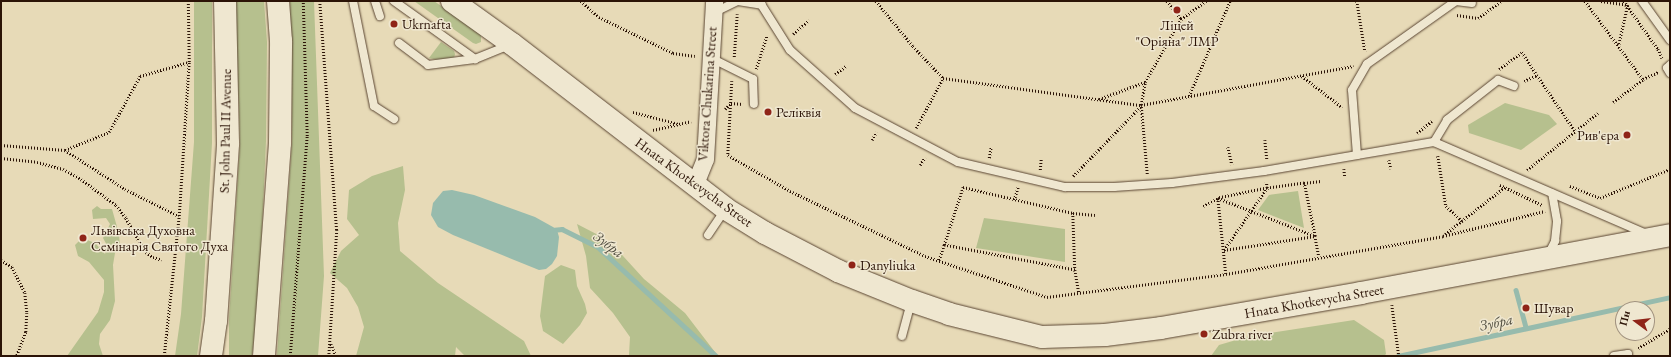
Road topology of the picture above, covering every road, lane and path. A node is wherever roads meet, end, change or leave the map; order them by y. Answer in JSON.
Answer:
{"nodes":[{"id":1,"x":188,"y":1,"type":"edge"},
{"id":2,"x":225,"y":1,"type":"edge"},
{"id":3,"x":278,"y":1,"type":"edge"},
{"id":4,"x":304,"y":1,"type":"edge"},
{"id":5,"x":320,"y":1,"type":"edge"},
{"id":6,"x":352,"y":1,"type":"edge"},
{"id":7,"x":375,"y":1,"type":"edge"},
{"id":8,"x":394,"y":1,"type":"edge"},
{"id":9,"x":452,"y":1,"type":"edge"},
{"id":10,"x":581,"y":1,"type":"edge"},
{"id":11,"x":876,"y":1,"type":"edge"},
{"id":12,"x":1167,"y":1,"type":"edge"},
{"id":13,"x":1206,"y":1,"type":"edge"},
{"id":14,"x":1230,"y":1,"type":"edge"},
{"id":15,"x":1357,"y":1,"type":"edge"},
{"id":16,"x":1585,"y":1,"type":"edge"},
{"id":17,"x":1601,"y":1,"type":"edge"},
{"id":18,"x":1624,"y":1,"type":"edge"},
{"id":19,"x":1642,"y":1,"type":"edge"},
{"id":20,"x":760,"y":3,"type":"edge"},
{"id":21,"x":1472,"y":3,"type":"dead end"},
{"id":22,"x":1628,"y":5,"type":"junction"},
{"id":23,"x":714,"y":7,"type":"edge"},
{"id":24,"x":737,"y":13,"type":"dead end"},
{"id":25,"x":743,"y":14,"type":"dead end"},
{"id":26,"x":380,"y":16,"type":"dead end"},
{"id":27,"x":809,"y":20,"type":"dead end"},
{"id":28,"x":1180,"y":20,"type":"junction"},
{"id":29,"x":771,"y":39,"type":"dead end"},
{"id":30,"x":1670,"y":40,"type":"edge"},
{"id":31,"x":795,"y":41,"type":"dead end"},
{"id":32,"x":399,"y":43,"type":"dead end"},
{"id":33,"x":512,"y":44,"type":"junction"},
{"id":34,"x":1619,"y":45,"type":"junction"},
{"id":35,"x":1364,"y":48,"type":"dead end"},
{"id":36,"x":711,"y":58,"type":"junction"},
{"id":37,"x":475,"y":59,"type":"junction"},
{"id":38,"x":190,"y":62,"type":"junction"},
{"id":39,"x":1367,"y":64,"type":"junction"},
{"id":40,"x":846,"y":66,"type":"dead end"},
{"id":41,"x":1669,"y":69,"type":"edge"},
{"id":42,"x":1497,"y":71,"type":"dead end"},
{"id":43,"x":1537,"y":75,"type":"junction"},
{"id":44,"x":1301,"y":76,"type":"junction"},
{"id":45,"x":943,"y":78,"type":"junction"},
{"id":46,"x":753,"y":79,"type":"junction"},
{"id":47,"x":1643,"y":79,"type":"junction"},
{"id":48,"x":837,"y":80,"type":"dead end"},
{"id":49,"x":1145,"y":82,"type":"junction"},
{"id":50,"x":1514,"y":86,"type":"joint"},
{"id":51,"x":1188,"y":96,"type":"junction"},
{"id":52,"x":1099,"y":99,"type":"junction"},
{"id":53,"x":1613,"y":102,"type":"dead end"},
{"id":54,"x":754,"y":104,"type":"joint"},
{"id":55,"x":1141,"y":105,"type":"junction"},
{"id":56,"x":626,"y":111,"type":"dead end"},
{"id":57,"x":723,"y":111,"type":"dead end"},
{"id":58,"x":1598,"y":113,"type":"dead end"},
{"id":59,"x":1354,"y":117,"type":"junction"},
{"id":60,"x":394,"y":119,"type":"dead end"},
{"id":61,"x":1434,"y":119,"type":"dead end"},
{"id":62,"x":694,"y":120,"type":"dead end"},
{"id":63,"x":679,"y":124,"type":"junction"},
{"id":64,"x":726,"y":125,"type":"dead end"},
{"id":65,"x":878,"y":129,"type":"dead end"},
{"id":66,"x":652,"y":130,"type":"dead end"},
{"id":67,"x":729,"y":130,"type":"dead end"},
{"id":68,"x":1575,"y":131,"type":"junction"},
{"id":69,"x":921,"y":133,"type":"dead end"},
{"id":70,"x":1415,"y":134,"type":"dead end"},
{"id":71,"x":872,"y":140,"type":"dead end"},
{"id":72,"x":1265,"y":140,"type":"dead end"},
{"id":73,"x":1434,"y":142,"type":"junction"},
{"id":74,"x":1,"y":145,"type":"edge"},
{"id":75,"x":991,"y":147,"type":"dead end"},
{"id":76,"x":1228,"y":147,"type":"dead end"},
{"id":77,"x":65,"y":150,"type":"junction"},
{"id":78,"x":728,"y":155,"type":"dead end"},
{"id":79,"x":1357,"y":155,"type":"junction"},
{"id":80,"x":1444,"y":156,"type":"dead end"},
{"id":81,"x":932,"y":157,"type":"dead end"},
{"id":82,"x":1,"y":158,"type":"edge"},
{"id":83,"x":1041,"y":158,"type":"dead end"},
{"id":84,"x":1396,"y":158,"type":"dead end"},
{"id":85,"x":982,"y":159,"type":"dead end"},
{"id":86,"x":1274,"y":159,"type":"dead end"},
{"id":87,"x":1389,"y":159,"type":"junction"},
{"id":88,"x":1267,"y":160,"type":"junction"},
{"id":89,"x":1382,"y":160,"type":"dead end"},
{"id":90,"x":1260,"y":161,"type":"dead end"},
{"id":91,"x":1239,"y":164,"type":"dead end"},
{"id":92,"x":920,"y":165,"type":"dead end"},
{"id":93,"x":1225,"y":166,"type":"dead end"},
{"id":94,"x":1232,"y":166,"type":"junction"},
{"id":95,"x":1343,"y":166,"type":"dead end"},
{"id":96,"x":1391,"y":169,"type":"dead end"},
{"id":97,"x":1670,"y":169,"type":"edge"},
{"id":98,"x":1527,"y":170,"type":"junction"},
{"id":99,"x":1040,"y":173,"type":"dead end"},
{"id":100,"x":1534,"y":173,"type":"dead end"},
{"id":101,"x":1154,"y":176,"type":"dead end"},
{"id":102,"x":1345,"y":177,"type":"dead end"},
{"id":103,"x":1516,"y":178,"type":"junction"},
{"id":104,"x":1077,"y":180,"type":"dead end"},
{"id":105,"x":1321,"y":181,"type":"dead end"},
{"id":106,"x":1304,"y":183,"type":"junction"},
{"id":107,"x":1498,"y":184,"type":"dead end"},
{"id":108,"x":1563,"y":184,"type":"dead end"},
{"id":109,"x":694,"y":186,"type":"junction"},
{"id":110,"x":1026,"y":187,"type":"dead end"},
{"id":111,"x":1505,"y":187,"type":"junction"},
{"id":112,"x":1267,"y":188,"type":"junction"},
{"id":113,"x":1552,"y":194,"type":"junction"},
{"id":114,"x":1218,"y":198,"type":"junction"},
{"id":115,"x":1014,"y":200,"type":"junction"},
{"id":116,"x":1203,"y":206,"type":"dead end"},
{"id":117,"x":726,"y":209,"type":"junction"},
{"id":118,"x":1251,"y":211,"type":"junction"},
{"id":119,"x":1073,"y":213,"type":"junction"},
{"id":120,"x":1095,"y":215,"type":"dead end"},
{"id":121,"x":179,"y":216,"type":"junction"},
{"id":122,"x":1462,"y":221,"type":"junction"},
{"id":123,"x":708,"y":235,"type":"dead end"},
{"id":124,"x":1315,"y":236,"type":"junction"},
{"id":125,"x":1443,"y":236,"type":"junction"},
{"id":126,"x":1664,"y":236,"type":"edge"},
{"id":127,"x":944,"y":245,"type":"junction"},
{"id":128,"x":1224,"y":250,"type":"junction"},
{"id":129,"x":1319,"y":257,"type":"junction"},
{"id":130,"x":1546,"y":259,"type":"junction"},
{"id":131,"x":1,"y":260,"type":"edge"},
{"id":132,"x":162,"y":260,"type":"dead end"},
{"id":133,"x":939,"y":260,"type":"junction"},
{"id":134,"x":1075,"y":270,"type":"junction"},
{"id":135,"x":1226,"y":274,"type":"junction"},
{"id":136,"x":1078,"y":293,"type":"junction"},
{"id":137,"x":912,"y":301,"type":"junction"},
{"id":138,"x":1391,"y":302,"type":"dead end"},
{"id":139,"x":1670,"y":329,"type":"edge"},
{"id":140,"x":902,"y":336,"type":"dead end"},
{"id":141,"x":331,"y":343,"type":"junction"},
{"id":142,"x":1628,"y":355,"type":"edge"},
{"id":143,"x":17,"y":356,"type":"edge"},
{"id":144,"x":164,"y":356,"type":"edge"},
{"id":145,"x":212,"y":356,"type":"edge"},
{"id":146,"x":264,"y":356,"type":"edge"},
{"id":147,"x":290,"y":356,"type":"edge"},
{"id":148,"x":329,"y":356,"type":"edge"},
{"id":149,"x":336,"y":356,"type":"edge"},
{"id":150,"x":1399,"y":356,"type":"edge"},
{"id":151,"x":1614,"y":356,"type":"edge"}],
"edges":[{"from":1,"to":38,"type":"path"},
{"from":2,"to":145,"type":"street","name":"St. John Paul II Avenue"},
{"from":3,"to":146,"type":"street"},
{"from":4,"to":147,"type":"path"},
{"from":5,"to":141,"type":"path"},
{"from":6,"to":60,"type":"lane"},
{"from":7,"to":26,"type":"lane"},
{"from":8,"to":37,"type":"lane"},
{"from":9,"to":33,"type":"street","name":"Hnata Khotkevycha Street"},
{"from":10,"to":36,"type":"path"},
{"from":11,"to":45,"type":"path"},
{"from":12,"to":28,"type":"path"},
{"from":13,"to":28,"type":"path"},
{"from":14,"to":51,"type":"path"},
{"from":15,"to":35,"type":"path"},
{"from":16,"to":34,"type":"path"},
{"from":17,"to":22,"type":"path"},
{"from":18,"to":22,"type":"path"},
{"from":19,"to":30,"type":"lane"},
{"from":20,"to":23,"type":"lane"},
{"from":20,"to":79,"type":"lane"},
{"from":21,"to":39,"type":"lane"},
{"from":22,"to":34,"type":"path"},
{"from":22,"to":41,"type":"path"},
{"from":23,"to":36,"type":"street","name":"Viktora Chukarina Street"},
{"from":24,"to":25,"type":"path"},
{"from":27,"to":31,"type":"path"},
{"from":28,"to":49,"type":"path"},
{"from":29,"to":46,"type":"path"},
{"from":32,"to":37,"type":"lane"},
{"from":33,"to":37,"type":"lane"},
{"from":33,"to":109,"type":"street","name":"Hnata Khotkevycha Street"},
{"from":34,"to":47,"type":"path"},
{"from":36,"to":46,"type":"lane"},
{"from":36,"to":109,"type":"street","name":"Viktora Chukarina Street"},
{"from":38,"to":77,"type":"path"},
{"from":38,"to":121,"type":"path"},
{"from":39,"to":44,"type":"path"},
{"from":39,"to":59,"type":"lane"},
{"from":40,"to":48,"type":"path"},
{"from":41,"to":47,"type":"path"},
{"from":42,"to":43,"type":"path"},
{"from":43,"to":50,"type":"path"},
{"from":43,"to":68,"type":"path"},
{"from":44,"to":51,"type":"path"},
{"from":44,"to":59,"type":"path"},
{"from":45,"to":52,"type":"path"},
{"from":45,"to":69,"type":"path"},
{"from":46,"to":54,"type":"lane"},
{"from":47,"to":53,"type":"path"},
{"from":49,"to":52,"type":"path"},
{"from":49,"to":55,"type":"path"},
{"from":50,"to":73,"type":"lane"},
{"from":51,"to":55,"type":"path"},
{"from":52,"to":55,"type":"path"},
{"from":54,"to":57,"type":"path"},
{"from":55,"to":101,"type":"path"},
{"from":55,"to":104,"type":"path"},
{"from":56,"to":63,"type":"path"},
{"from":58,"to":68,"type":"path"},
{"from":59,"to":79,"type":"lane"},
{"from":61,"to":70,"type":"path"},
{"from":62,"to":63,"type":"path"},
{"from":63,"to":66,"type":"path"},
{"from":64,"to":67,"type":"path"},
{"from":65,"to":71,"type":"path"},
{"from":68,"to":98,"type":"path"},
{"from":72,"to":88,"type":"path"},
{"from":73,"to":79,"type":"lane"},
{"from":73,"to":103,"type":"lane"},
{"from":74,"to":77,"type":"path"},
{"from":75,"to":85,"type":"path"},
{"from":76,"to":94,"type":"path"},
{"from":77,"to":121,"type":"path"},
{"from":78,"to":133,"type":"path"},
{"from":80,"to":122,"type":"path"},
{"from":81,"to":92,"type":"path"},
{"from":82,"to":132,"type":"path"},
{"from":83,"to":99,"type":"path"},
{"from":84,"to":87,"type":"path"},
{"from":86,"to":88,"type":"path"},
{"from":87,"to":89,"type":"path"},
{"from":87,"to":96,"type":"path"},
{"from":88,"to":90,"type":"path"},
{"from":91,"to":94,"type":"path"},
{"from":93,"to":94,"type":"path"},
{"from":95,"to":102,"type":"path"},
{"from":97,"to":108,"type":"path"},
{"from":98,"to":100,"type":"path"},
{"from":98,"to":103,"type":"path"},
{"from":103,"to":111,"type":"path"},
{"from":103,"to":113,"type":"lane"},
{"from":105,"to":106,"type":"path"},
{"from":106,"to":112,"type":"path"},
{"from":106,"to":124,"type":"path"},
{"from":107,"to":111,"type":"path"},
{"from":109,"to":117,"type":"street","name":"Hnata Khotkevycha Street"},
{"from":110,"to":115,"type":"path"},
{"from":111,"to":122,"type":"path"},
{"from":111,"to":125,"type":"path"},
{"from":112,"to":114,"type":"path"},
{"from":112,"to":118,"type":"path"},
{"from":113,"to":126,"type":"lane"},
{"from":113,"to":130,"type":"lane"},
{"from":114,"to":116,"type":"path"},
{"from":114,"to":118,"type":"path"},
{"from":114,"to":128,"type":"path"},
{"from":115,"to":119,"type":"path"},
{"from":115,"to":127,"type":"path"},
{"from":117,"to":123,"type":"lane"},
{"from":117,"to":137,"type":"street","name":"Hnata Khotkevycha Street"},
{"from":118,"to":124,"type":"path"},
{"from":118,"to":128,"type":"path"},
{"from":119,"to":120,"type":"path"},
{"from":119,"to":134,"type":"path"},
{"from":121,"to":144,"type":"path"},
{"from":122,"to":125,"type":"path"},
{"from":124,"to":128,"type":"path"},
{"from":124,"to":129,"type":"path"},
{"from":125,"to":129,"type":"path"},
{"from":126,"to":130,"type":"street","name":"Hnata Khotkevycha Street"},
{"from":127,"to":133,"type":"path"},
{"from":127,"to":134,"type":"path"},
{"from":128,"to":135,"type":"path"},
{"from":129,"to":135,"type":"path"},
{"from":130,"to":137,"type":"street","name":"Hnata Khotkevycha Street"},
{"from":131,"to":143,"type":"path"},
{"from":133,"to":136,"type":"path"},
{"from":134,"to":136,"type":"path"},
{"from":135,"to":136,"type":"path"},
{"from":137,"to":140,"type":"lane"},
{"from":138,"to":150,"type":"path"},
{"from":139,"to":142,"type":"path"},
{"from":141,"to":148,"type":"path"},
{"from":141,"to":149,"type":"path"},
{"from":142,"to":151,"type":"lane"}]}
